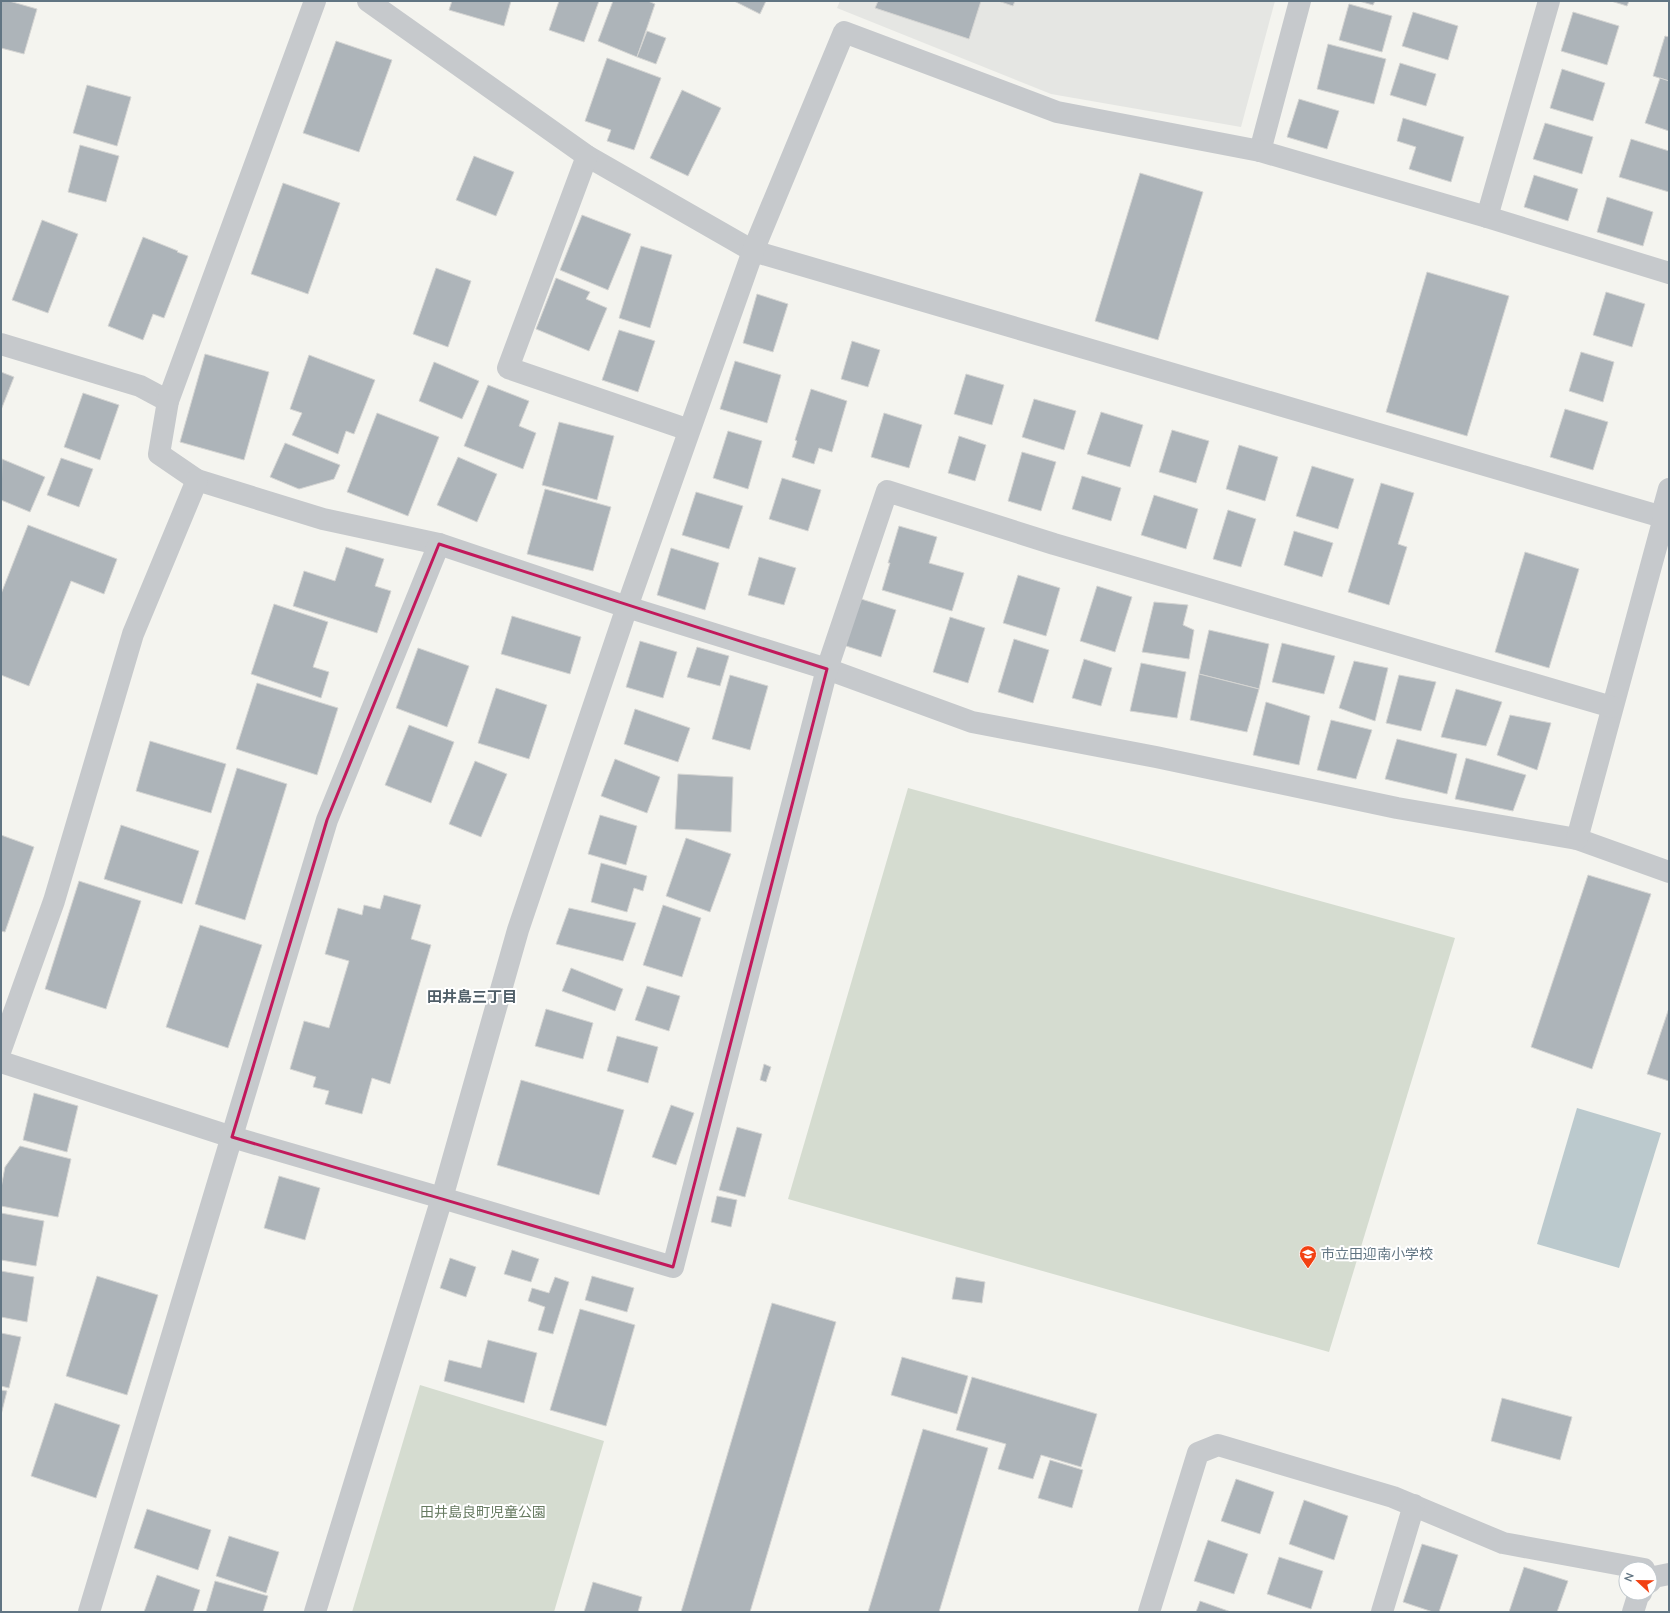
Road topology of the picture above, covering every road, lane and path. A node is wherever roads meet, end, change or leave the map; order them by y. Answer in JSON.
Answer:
{"nodes":[{"id":1,"x":315,"y":1,"type":"edge"},
{"id":2,"x":368,"y":1,"type":"edge"},
{"id":3,"x":1300,"y":1,"type":"edge"},
{"id":4,"x":1549,"y":1,"type":"edge"},
{"id":5,"x":1260,"y":151,"type":"junction"},
{"id":6,"x":587,"y":156,"type":"junction"},
{"id":7,"x":1487,"y":217,"type":"junction"},
{"id":8,"x":753,"y":251,"type":"junction"},
{"id":9,"x":1669,"y":273,"type":"edge"},
{"id":10,"x":1,"y":344,"type":"edge"},
{"id":11,"x":168,"y":401,"type":"junction"},
{"id":12,"x":689,"y":430,"type":"junction"},
{"id":13,"x":197,"y":480,"type":"junction"},
{"id":14,"x":1669,"y":490,"type":"edge"},
{"id":15,"x":1666,"y":518,"type":"edge"},
{"id":16,"x":439,"y":544,"type":"junction"},
{"id":17,"x":627,"y":607,"type":"junction"},
{"id":18,"x":827,"y":669,"type":"junction"},
{"id":19,"x":1612,"y":707,"type":"junction"},
{"id":20,"x":1577,"y":839,"type":"junction"},
{"id":21,"x":1669,"y":872,"type":"edge"},
{"id":22,"x":1,"y":1049,"type":"edge"},
{"id":23,"x":1,"y":1062,"type":"edge"},
{"id":24,"x":232,"y":1137,"type":"junction"},
{"id":25,"x":442,"y":1198,"type":"junction"},
{"id":26,"x":1414,"y":1505,"type":"junction"},
{"id":27,"x":1618,"y":1564,"type":"edge"},
{"id":28,"x":1658,"y":1572,"type":"edge"},
{"id":29,"x":1669,"y":1574,"type":"edge"},
{"id":30,"x":1658,"y":1575,"type":"edge"},
{"id":31,"x":1636,"y":1601,"type":"edge"},
{"id":32,"x":88,"y":1612,"type":"edge"},
{"id":33,"x":315,"y":1612,"type":"edge"},
{"id":34,"x":1149,"y":1612,"type":"edge"},
{"id":35,"x":1382,"y":1612,"type":"edge"},
{"id":36,"x":1633,"y":1612,"type":"edge"}],
"edges":[{"from":1,"to":11,"type":"street"},
{"from":2,"to":6,"type":"street"},
{"from":3,"to":5,"type":"street"},
{"from":4,"to":7,"type":"street"},
{"from":5,"to":7,"type":"street"},
{"from":5,"to":8,"type":"street"},
{"from":6,"to":8,"type":"street"},
{"from":6,"to":12,"type":"street"},
{"from":7,"to":9,"type":"street"},
{"from":8,"to":12,"type":"street"},
{"from":8,"to":15,"type":"street"},
{"from":10,"to":11,"type":"street"},
{"from":11,"to":13,"type":"street"},
{"from":12,"to":17,"type":"street"},
{"from":13,"to":16,"type":"street"},
{"from":13,"to":22,"type":"street"},
{"from":14,"to":15,"type":"street"},
{"from":15,"to":19,"type":"street"},
{"from":16,"to":17,"type":"street"},
{"from":16,"to":24,"type":"street"},
{"from":17,"to":18,"type":"street"},
{"from":17,"to":25,"type":"street"},
{"from":18,"to":19,"type":"street"},
{"from":18,"to":20,"type":"street"},
{"from":18,"to":25,"type":"street"},
{"from":19,"to":20,"type":"street"},
{"from":20,"to":21,"type":"street"},
{"from":23,"to":24,"type":"street"},
{"from":24,"to":25,"type":"street"},
{"from":24,"to":32,"type":"street"},
{"from":25,"to":33,"type":"street"},
{"from":26,"to":27,"type":"street"},
{"from":26,"to":34,"type":"street"},
{"from":26,"to":35,"type":"street"},
{"from":28,"to":29,"type":"street"},
{"from":29,"to":30,"type":"street"},
{"from":31,"to":36,"type":"street"}]}
